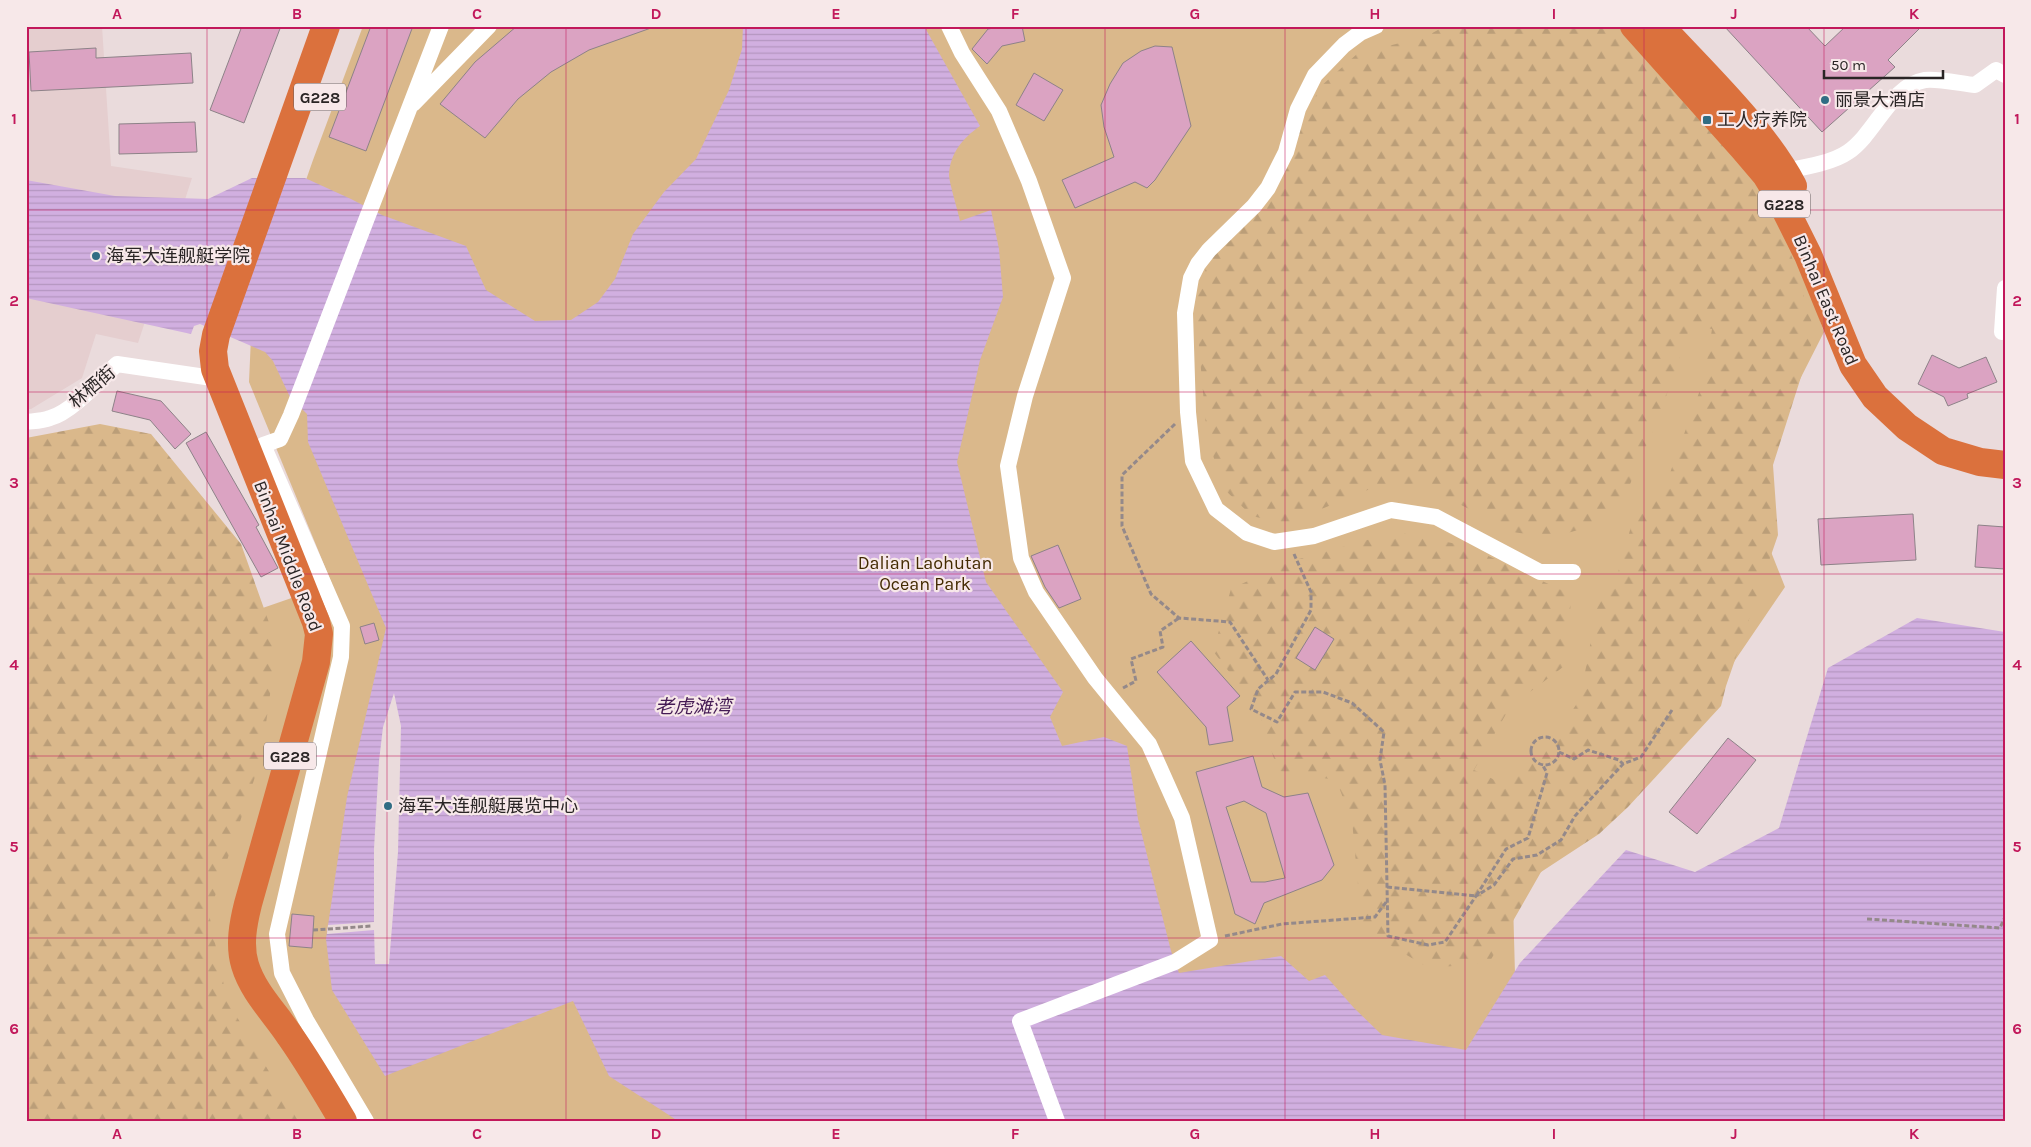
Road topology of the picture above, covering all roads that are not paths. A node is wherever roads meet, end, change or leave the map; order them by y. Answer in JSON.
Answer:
{"nodes":[{"id":1,"x":326,"y":26,"type":"edge"},
{"id":2,"x":344,"y":26,"type":"edge"},
{"id":3,"x":441,"y":26,"type":"edge"},
{"id":4,"x":489,"y":26,"type":"edge"},
{"id":5,"x":949,"y":26,"type":"edge"},
{"id":6,"x":1376,"y":26,"type":"edge"},
{"id":7,"x":1634,"y":26,"type":"edge"},
{"id":8,"x":1660,"y":26,"type":"edge"},
{"id":9,"x":2005,"y":75,"type":"edge"},
{"id":10,"x":408,"y":109,"type":"junction"},
{"id":11,"x":287,"y":165,"type":"junction"},
{"id":12,"x":1775,"y":173,"type":"junction"},
{"id":13,"x":2005,"y":288,"type":"edge"},
{"id":14,"x":2005,"y":331,"type":"edge"},
{"id":15,"x":219,"y":379,"type":"junction"},
{"id":16,"x":26,"y":422,"type":"edge"},
{"id":17,"x":2005,"y":464,"type":"edge"},
{"id":18,"x":1573,"y":572,"type":"dead end"},
{"id":19,"x":343,"y":1121,"type":"edge"},
{"id":20,"x":366,"y":1121,"type":"edge"},
{"id":21,"x":1057,"y":1121,"type":"edge"}],
"edges":[{"from":1,"to":11,"type":"highway","name":"Binhai Middle Road","number":"G228"},
{"from":2,"to":11,"type":"highway","name":"Binhai Middle Road","number":"G228"},
{"from":3,"to":10,"type":"street"},
{"from":4,"to":10,"type":"street"},
{"from":5,"to":21,"type":"street"},
{"from":6,"to":18,"type":"street"},
{"from":7,"to":12,"type":"highway","name":"Binhai East Road","number":"G228"},
{"from":8,"to":12,"type":"highway","name":"Binhai East Road","number":"G228"},
{"from":9,"to":12,"type":"street"},
{"from":10,"to":20,"type":"street"},
{"from":11,"to":15,"type":"highway","name":"Binhai Middle Road","number":"G228"},
{"from":12,"to":17,"type":"highway","name":"Binhai East Road","number":"G228"},
{"from":13,"to":14,"type":"street"},
{"from":15,"to":16,"type":"street","name":"林栖街"},
{"from":15,"to":19,"type":"highway","name":"Binhai Middle Road","number":"G228"}]}
